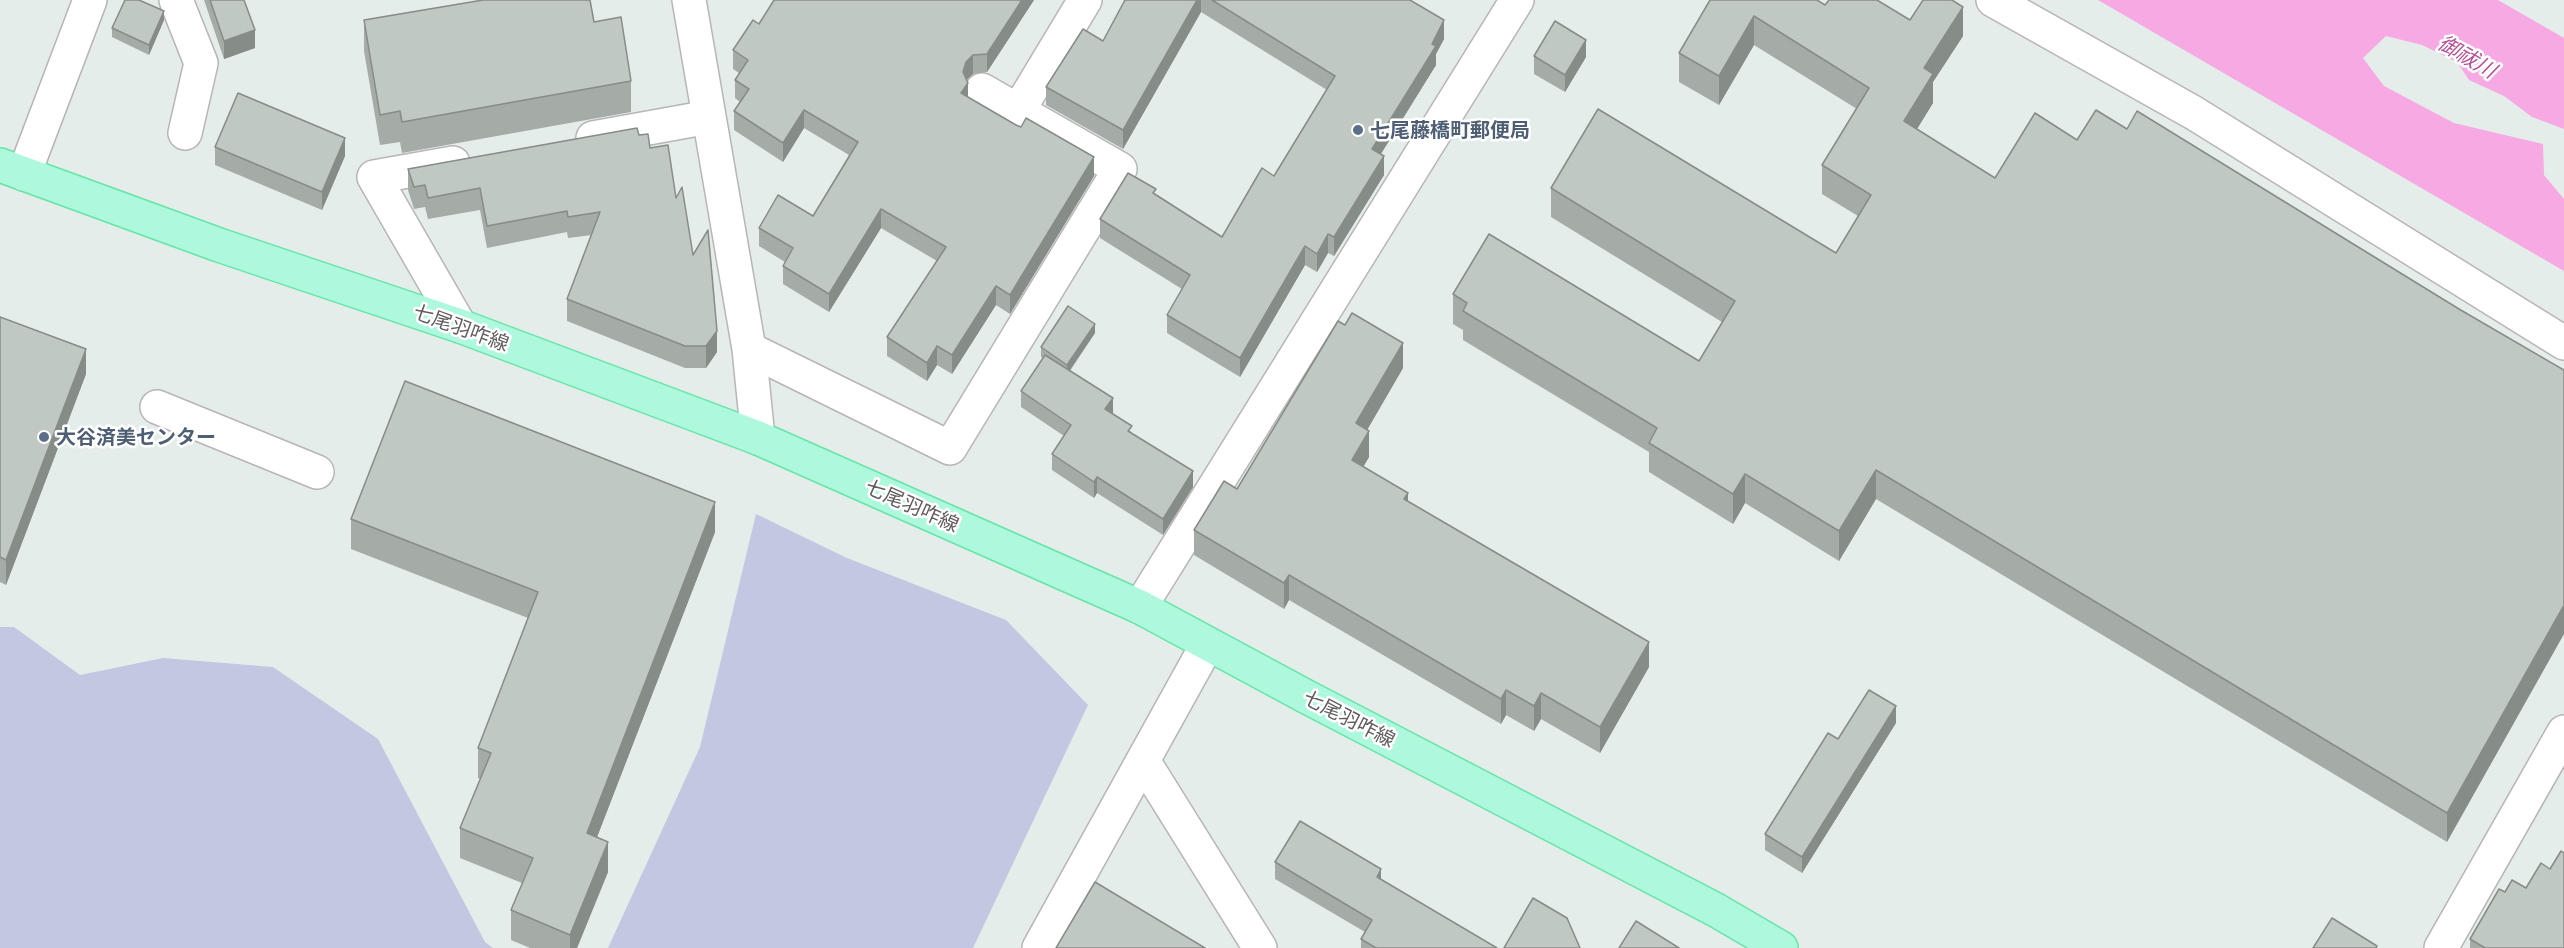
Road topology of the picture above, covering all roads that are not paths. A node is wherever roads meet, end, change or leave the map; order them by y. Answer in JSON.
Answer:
{"nodes":[{"id":1,"x":90,"y":0,"type":"edge"},
{"id":2,"x":176,"y":0,"type":"edge"},
{"id":3,"x":689,"y":0,"type":"edge"},
{"id":4,"x":1085,"y":0,"type":"edge"},
{"id":5,"x":1517,"y":0,"type":"edge"},
{"id":6,"x":1993,"y":0,"type":"edge"},
{"id":7,"x":982,"y":90,"type":"dead end"},
{"id":8,"x":1018,"y":111,"type":"junction"},
{"id":9,"x":709,"y":117,"type":"junction"},
{"id":10,"x":185,"y":133,"type":"dead end"},
{"id":11,"x":559,"y":144,"type":"edge"},
{"id":12,"x":478,"y":158,"type":"edge"},
{"id":13,"x":12,"y":170,"type":"edge"},
{"id":14,"x":460,"y":326,"type":"junction"},
{"id":15,"x":2564,"y":343,"type":"edge"},
{"id":16,"x":749,"y":349,"type":"junction"},
{"id":17,"x":157,"y":407,"type":"dead end"},
{"id":18,"x":758,"y":438,"type":"junction"},
{"id":19,"x":317,"y":472,"type":"dead end"},
{"id":20,"x":1140,"y":607,"type":"junction"},
{"id":21,"x":1207,"y":645,"type":"junction"},
{"id":22,"x":2564,"y":732,"type":"edge"},
{"id":23,"x":1144,"y":762,"type":"junction"},
{"id":24,"x":1039,"y":948,"type":"edge"},
{"id":25,"x":1260,"y":948,"type":"edge"},
{"id":26,"x":1781,"y":948,"type":"edge"},
{"id":27,"x":2441,"y":948,"type":"edge"}],
"edges":[{"from":1,"to":13,"type":"street"},
{"from":2,"to":10,"type":"street"},
{"from":3,"to":9,"type":"street"},
{"from":4,"to":8,"type":"street"},
{"from":5,"to":20,"type":"street"},
{"from":6,"to":15,"type":"street"},
{"from":7,"to":8,"type":"street"},
{"from":8,"to":16,"type":"street"},
{"from":9,"to":11,"type":"street"},
{"from":9,"to":16,"type":"street"},
{"from":12,"to":14,"type":"street"},
{"from":13,"to":14,"type":"main road","name":"七尾羽咋線"},
{"from":14,"to":18,"type":"main road","name":"七尾羽咋線"},
{"from":16,"to":18,"type":"street"},
{"from":17,"to":19,"type":"street"},
{"from":18,"to":20,"type":"main road","name":"七尾羽咋線"},
{"from":20,"to":21,"type":"main road","name":"七尾羽咋線"},
{"from":21,"to":23,"type":"street"},
{"from":21,"to":26,"type":"main road","name":"七尾羽咋線"},
{"from":22,"to":27,"type":"street"},
{"from":23,"to":24,"type":"street"},
{"from":23,"to":25,"type":"street"}]}
